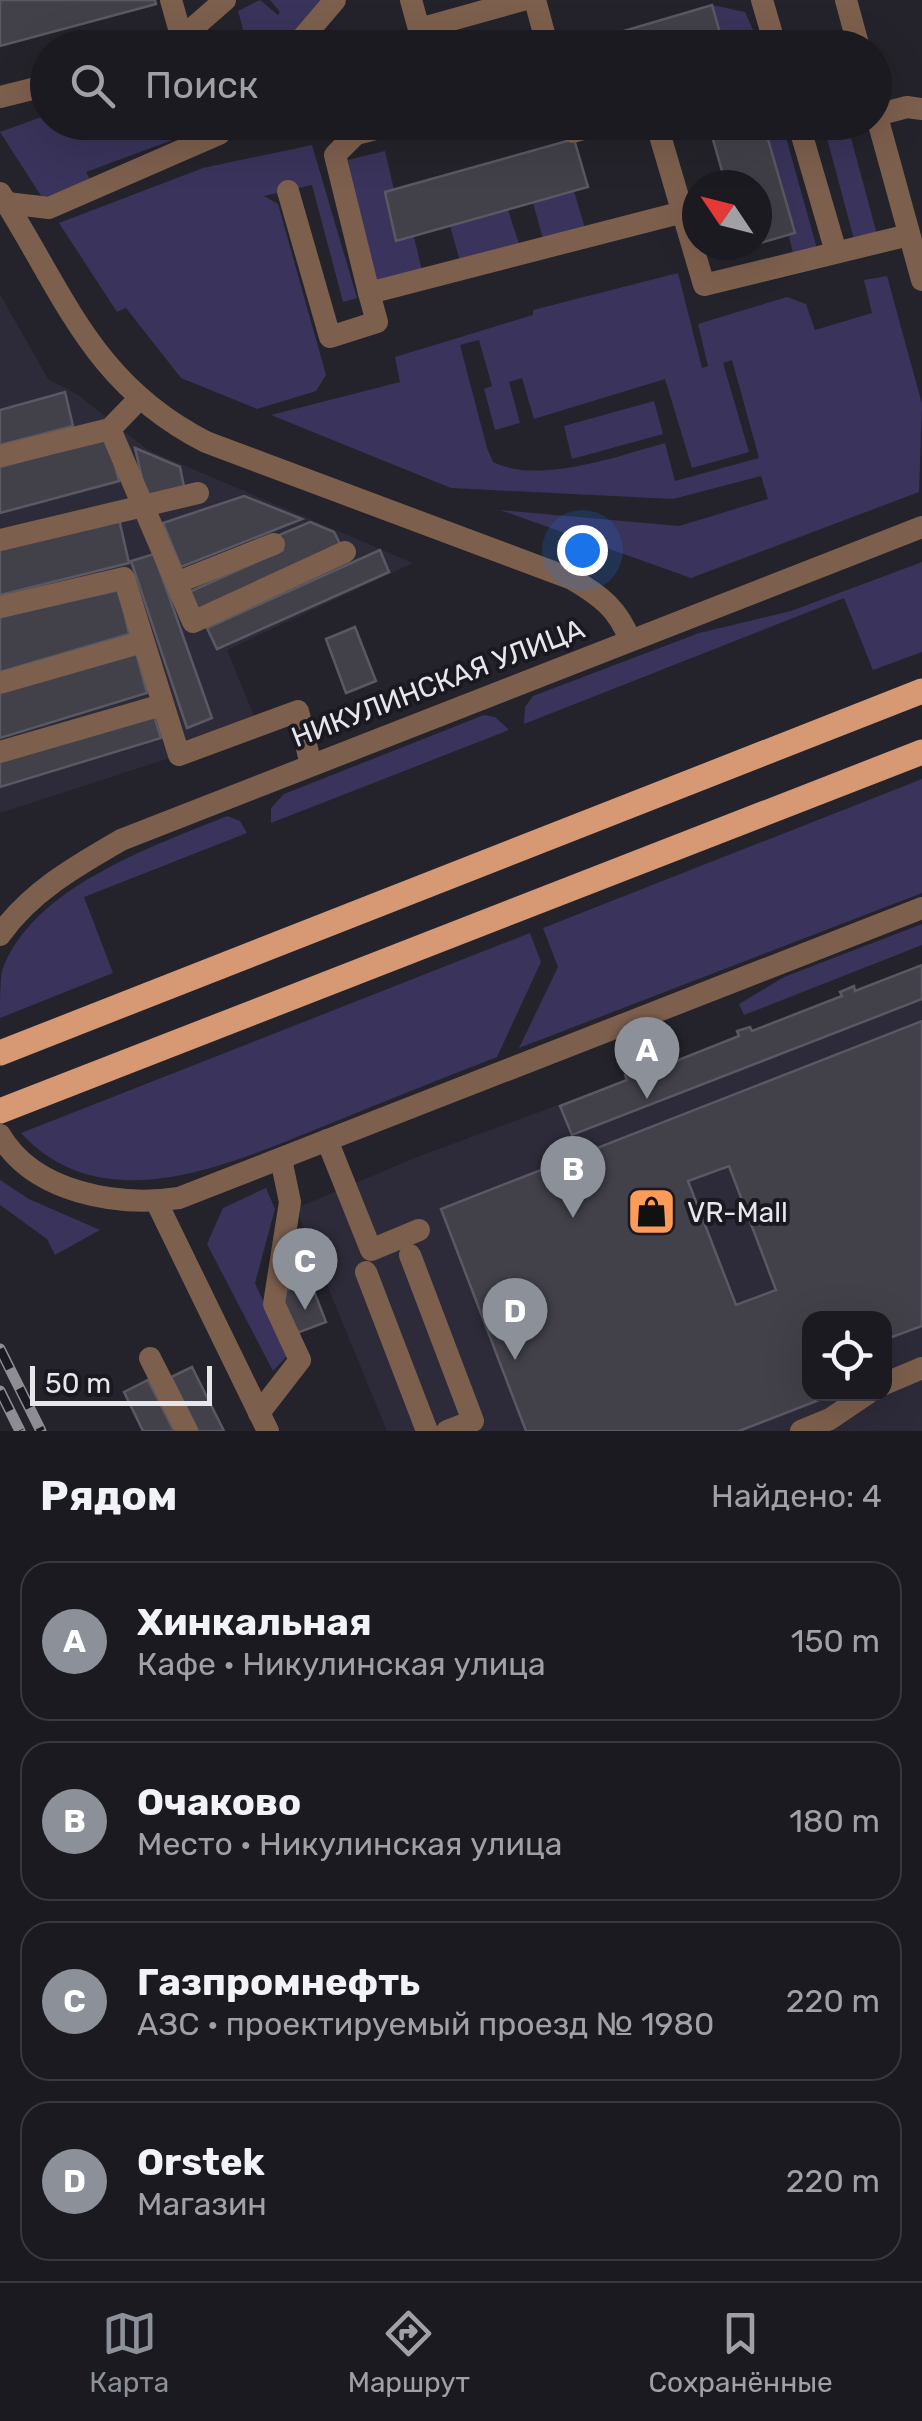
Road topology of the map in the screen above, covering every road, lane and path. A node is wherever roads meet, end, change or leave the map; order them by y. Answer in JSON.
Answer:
{"nodes":[{"id":1,"x":171,"y":0,"type":"edge"},
{"id":2,"x":225,"y":0,"type":"edge"},
{"id":3,"x":335,"y":0,"type":"edge"},
{"id":4,"x":411,"y":0,"type":"edge"},
{"id":5,"x":522,"y":0,"type":"edge"},
{"id":6,"x":535,"y":0,"type":"edge"},
{"id":7,"x":762,"y":0,"type":"edge"},
{"id":8,"x":846,"y":0,"type":"edge"},
{"id":9,"x":179,"y":30,"type":"edge"},
{"id":10,"x":184,"y":30,"type":"edge"},
{"id":11,"x":191,"y":30,"type":"edge"},
{"id":12,"x":309,"y":30,"type":"edge"},
{"id":13,"x":543,"y":30,"type":"edge"},
{"id":14,"x":771,"y":30,"type":"edge"},
{"id":15,"x":854,"y":30,"type":"edge"},
{"id":16,"x":30,"y":90,"type":"edge"},
{"id":17,"x":0,"y":97,"type":"edge"},
{"id":18,"x":892,"y":108,"type":"edge"},
{"id":19,"x":922,"y":109,"type":"edge"},
{"id":20,"x":205,"y":140,"type":"edge"},
{"id":21,"x":350,"y":140,"type":"edge"},
{"id":22,"x":661,"y":140,"type":"edge"},
{"id":23,"x":803,"y":140,"type":"edge"},
{"id":24,"x":884,"y":140,"type":"edge"},
{"id":25,"x":288,"y":191,"type":"dead end"},
{"id":26,"x":3,"y":198,"type":"edge"},
{"id":27,"x":682,"y":212,"type":"joint"},
{"id":28,"x":910,"y":235,"type":"junction"},
{"id":29,"x":836,"y":252,"type":"junction"},
{"id":30,"x":697,"y":260,"type":"edge"},
{"id":31,"x":922,"y":280,"type":"edge"},
{"id":32,"x":370,"y":293,"type":"junction"},
{"id":33,"x":138,"y":400,"type":"junction"},
{"id":34,"x":110,"y":429,"type":"junction"},
{"id":35,"x":0,"y":456,"type":"edge"},
{"id":36,"x":198,"y":493,"type":"dead end"},
{"id":37,"x":144,"y":509,"type":"junction"},
{"id":38,"x":922,"y":527,"type":"edge"},
{"id":39,"x":0,"y":540,"type":"edge"},
{"id":40,"x":274,"y":544,"type":"dead end"},
{"id":41,"x":345,"y":552,"type":"dead end"},
{"id":42,"x":176,"y":583,"type":"junction"},
{"id":43,"x":0,"y":607,"type":"edge"},
{"id":44,"x":630,"y":640,"type":"junction"},
{"id":45,"x":143,"y":642,"type":"junction"},
{"id":46,"x":0,"y":683,"type":"edge"},
{"id":47,"x":913,"y":695,"type":"edge"},
{"id":48,"x":162,"y":705,"type":"junction"},
{"id":49,"x":0,"y":752,"type":"edge"},
{"id":50,"x":922,"y":752,"type":"edge"},
{"id":51,"x":311,"y":765,"type":"junction"},
{"id":52,"x":922,"y":908,"type":"edge"},
{"id":53,"x":0,"y":935,"type":"edge"},
{"id":54,"x":0,"y":1053,"type":"edge"},
{"id":55,"x":0,"y":1111,"type":"edge"},
{"id":56,"x":0,"y":1134,"type":"edge"},
{"id":57,"x":327,"y":1140,"type":"junction"},
{"id":58,"x":281,"y":1158,"type":"junction"},
{"id":59,"x":156,"y":1202,"type":"junction"},
{"id":60,"x":419,"y":1230,"type":"dead end"},
{"id":61,"x":410,"y":1255,"type":"dead end"},
{"id":62,"x":366,"y":1272,"type":"dead end"},
{"id":63,"x":150,"y":1358,"type":"dead end"},
{"id":64,"x":922,"y":1368,"type":"edge"},
{"id":65,"x":892,"y":1381,"type":"edge"},
{"id":66,"x":857,"y":1401,"type":"edge"},
{"id":67,"x":264,"y":1422,"type":"edge"},
{"id":68,"x":455,"y":1430,"type":"edge"},
{"id":69,"x":187,"y":1431,"type":"edge"},
{"id":70,"x":427,"y":1431,"type":"edge"},
{"id":71,"x":801,"y":1431,"type":"edge"}],
"edges":[{"from":1,"to":9,"type":"street"},
{"from":2,"to":10,"type":"street"},
{"from":2,"to":11,"type":"street"},
{"from":3,"to":12,"type":"street"},
{"from":4,"to":5,"type":"street"},
{"from":6,"to":13,"type":"street"},
{"from":7,"to":14,"type":"street"},
{"from":8,"to":15,"type":"street"},
{"from":16,"to":17,"type":"street"},
{"from":18,"to":19,"type":"street"},
{"from":20,"to":26,"type":"street"},
{"from":21,"to":32,"type":"street"},
{"from":22,"to":27,"type":"street"},
{"from":23,"to":29,"type":"street"},
{"from":24,"to":28,"type":"street"},
{"from":25,"to":32,"type":"street"},
{"from":26,"to":33,"type":"street"},
{"from":27,"to":32,"type":"street"},
{"from":28,"to":29,"type":"street"},
{"from":28,"to":31,"type":"street"},
{"from":29,"to":30,"type":"street"},
{"from":33,"to":34,"type":"street"},
{"from":33,"to":44,"type":"street"},
{"from":34,"to":35,"type":"street"},
{"from":34,"to":37,"type":"street"},
{"from":36,"to":37,"type":"street"},
{"from":37,"to":39,"type":"street"},
{"from":37,"to":42,"type":"street"},
{"from":38,"to":44,"type":"street","name":"НИКУЛИНСКАЯ УЛИЦА"},
{"from":40,"to":42,"type":"street"},
{"from":41,"to":42,"type":"street"},
{"from":43,"to":45,"type":"street"},
{"from":44,"to":51,"type":"street","name":"НИКУЛИНСКАЯ УЛИЦА"},
{"from":45,"to":46,"type":"street"},
{"from":45,"to":48,"type":"street"},
{"from":47,"to":54,"type":"main road"},
{"from":48,"to":49,"type":"street"},
{"from":48,"to":51,"type":"street"},
{"from":50,"to":55,"type":"main road"},
{"from":51,"to":53,"type":"street","name":"НИКУЛИНСКАЯ УЛИЦА"},
{"from":52,"to":57,"type":"street"},
{"from":56,"to":59,"type":"street"},
{"from":57,"to":58,"type":"street"},
{"from":57,"to":60,"type":"street"},
{"from":58,"to":59,"type":"street"},
{"from":58,"to":67,"type":"street"},
{"from":59,"to":67,"type":"street"},
{"from":61,"to":68,"type":"street"},
{"from":62,"to":70,"type":"street"},
{"from":63,"to":69,"type":"street"},
{"from":64,"to":65,"type":"street"},
{"from":66,"to":71,"type":"street"}]}
